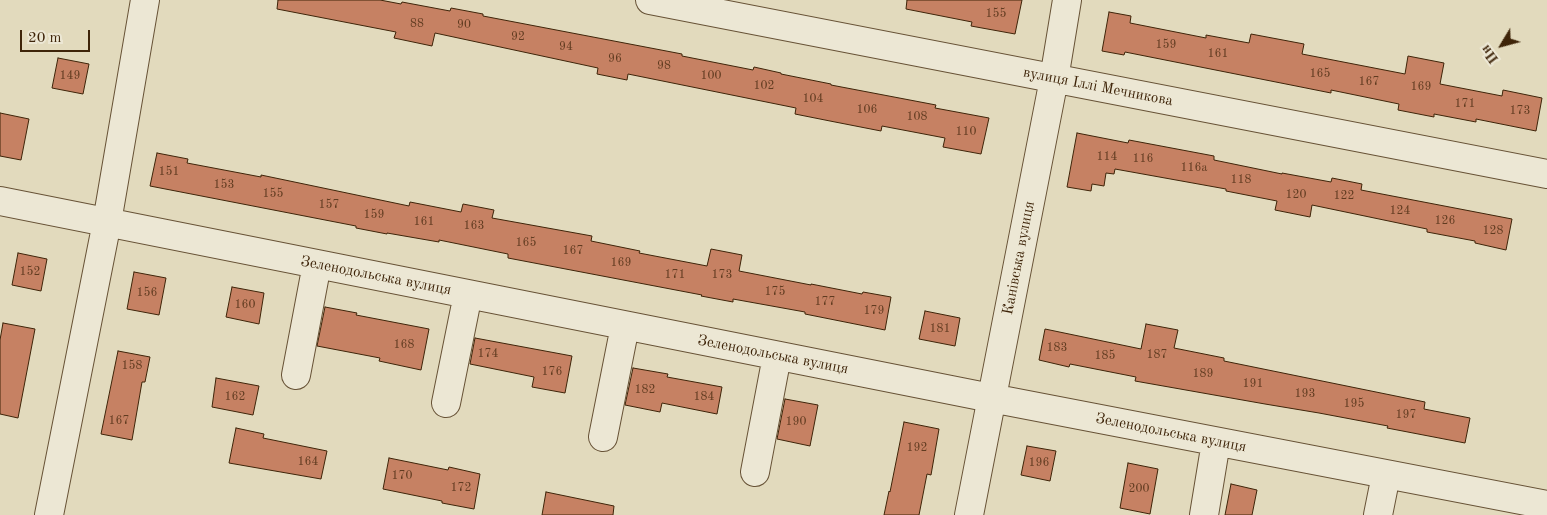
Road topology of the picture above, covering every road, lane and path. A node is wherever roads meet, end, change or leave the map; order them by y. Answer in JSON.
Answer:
{"nodes":[{"id":1,"x":145,"y":0,"type":"edge"},
{"id":2,"x":650,"y":0,"type":"edge"},
{"id":3,"x":1067,"y":0,"type":"edge"},
{"id":4,"x":1054,"y":79,"type":"junction"},
{"id":5,"x":1547,"y":174,"type":"edge"},
{"id":6,"x":0,"y":201,"type":"edge"},
{"id":7,"x":107,"y":222,"type":"junction"},
{"id":8,"x":317,"y":264,"type":"junction"},
{"id":9,"x":468,"y":294,"type":"junction"},
{"id":10,"x":625,"y":326,"type":"junction"},
{"id":11,"x":777,"y":356,"type":"junction"},
{"id":12,"x":296,"y":375,"type":"dead end"},
{"id":13,"x":991,"y":398,"type":"junction"},
{"id":14,"x":446,"y":404,"type":"dead end"},
{"id":15,"x":603,"y":437,"type":"dead end"},
{"id":16,"x":1216,"y":442,"type":"junction"},
{"id":17,"x":755,"y":472,"type":"dead end"},
{"id":18,"x":1386,"y":474,"type":"junction"},
{"id":19,"x":1547,"y":505,"type":"edge"},
{"id":20,"x":49,"y":515,"type":"edge"},
{"id":21,"x":969,"y":515,"type":"edge"},
{"id":22,"x":1204,"y":515,"type":"edge"},
{"id":23,"x":1378,"y":515,"type":"edge"}],
"edges":[{"from":1,"to":7,"type":"street"},
{"from":2,"to":4,"type":"street","name":"вулиця Іллі Мечникова"},
{"from":3,"to":4,"type":"street","name":"Канівська вулиця"},
{"from":4,"to":5,"type":"street","name":"вулиця Іллі Мечникова"},
{"from":4,"to":13,"type":"street","name":"Канівська вулиця"},
{"from":6,"to":7,"type":"street","name":"Зеленодольська вулиця"},
{"from":7,"to":8,"type":"street","name":"Зеленодольська вулиця"},
{"from":7,"to":20,"type":"street"},
{"from":8,"to":9,"type":"street","name":"Зеленодольська вулиця"},
{"from":8,"to":12,"type":"street"},
{"from":9,"to":10,"type":"street","name":"Зеленодольська вулиця"},
{"from":9,"to":14,"type":"street"},
{"from":10,"to":11,"type":"street","name":"Зеленодольська вулиця"},
{"from":10,"to":15,"type":"street"},
{"from":11,"to":13,"type":"street","name":"Зеленодольська вулиця"},
{"from":11,"to":17,"type":"street"},
{"from":13,"to":16,"type":"street","name":"Зеленодольська вулиця"},
{"from":13,"to":21,"type":"street","name":"Канівська вулиця"},
{"from":16,"to":18,"type":"street","name":"Зеленодольська вулиця"},
{"from":16,"to":22,"type":"street"},
{"from":18,"to":19,"type":"street","name":"Зеленодольська вулиця"},
{"from":18,"to":23,"type":"street"}]}
